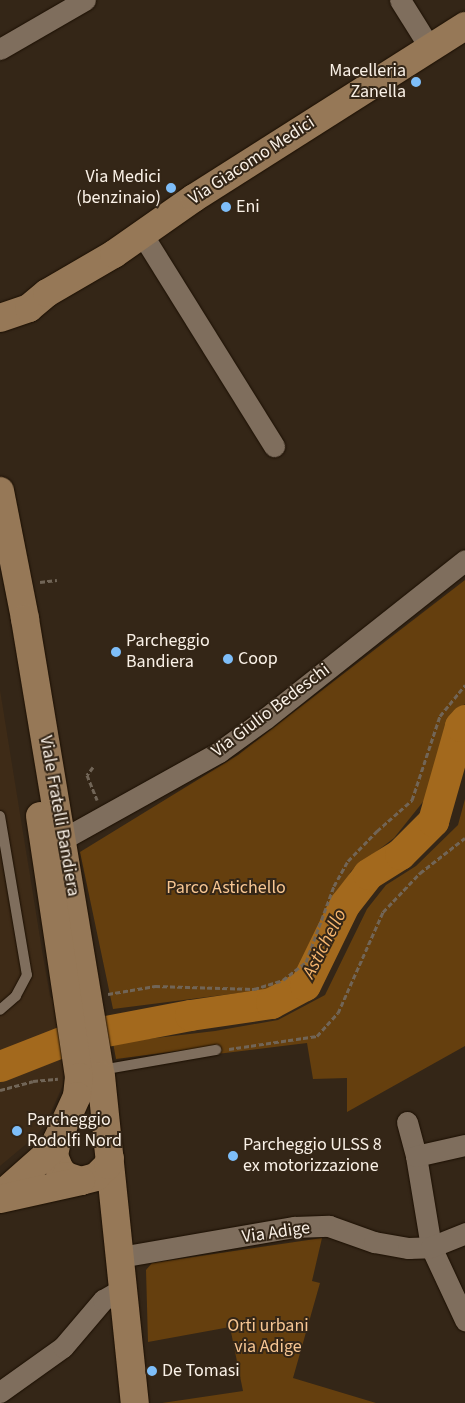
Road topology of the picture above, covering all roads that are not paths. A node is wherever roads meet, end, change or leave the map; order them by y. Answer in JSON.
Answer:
{"nodes":[{"id":1,"x":85,"y":0,"type":"edge"},
{"id":2,"x":400,"y":0,"type":"edge"},
{"id":3,"x":465,"y":26,"type":"edge"},
{"id":4,"x":430,"y":48,"type":"junction"},
{"id":5,"x":0,"y":49,"type":"edge"},
{"id":6,"x":142,"y":234,"type":"junction"},
{"id":7,"x":2,"y":314,"type":"edge"},
{"id":8,"x":274,"y":446,"type":"dead end"},
{"id":9,"x":0,"y":491,"type":"edge"},
{"id":10,"x":465,"y":560,"type":"edge"},
{"id":11,"x":0,"y":588,"type":"edge"},
{"id":12,"x":0,"y":816,"type":"edge"},
{"id":13,"x":63,"y":839,"type":"junction"},
{"id":14,"x":87,"y":1006,"type":"junction"},
{"id":15,"x":0,"y":1010,"type":"edge"},
{"id":16,"x":216,"y":1050,"type":"road end"},
{"id":17,"x":92,"y":1060,"type":"junction"},
{"id":18,"x":407,"y":1122,"type":"dead end"},
{"id":19,"x":58,"y":1141,"type":"junction"},
{"id":20,"x":465,"y":1145,"type":"edge"},
{"id":21,"x":109,"y":1150,"type":"junction"},
{"id":22,"x":416,"y":1156,"type":"junction"},
{"id":23,"x":85,"y":1180,"type":"junction"},
{"id":24,"x":0,"y":1198,"type":"edge"},
{"id":25,"x":465,"y":1233,"type":"edge"},
{"id":26,"x":119,"y":1247,"type":"junction"},
{"id":27,"x":431,"y":1247,"type":"junction"},
{"id":28,"x":124,"y":1288,"type":"junction"},
{"id":29,"x":465,"y":1320,"type":"edge"},
{"id":30,"x":2,"y":1383,"type":"edge"},
{"id":31,"x":136,"y":1403,"type":"edge"}],
"edges":[{"from":1,"to":5,"type":"street"},
{"from":2,"to":4,"type":"street"},
{"from":3,"to":4,"type":"main road","name":"Via Giacomo Medici"},
{"from":4,"to":6,"type":"main road","name":"Via Giacomo Medici"},
{"from":6,"to":7,"type":"main road","name":"Via Giacomo Medici"},
{"from":6,"to":8,"type":"street"},
{"from":9,"to":13,"type":"main road","name":"Viale Fratelli Bandiera"},
{"from":10,"to":13,"type":"street","name":"Via Giulio Bedeschi"},
{"from":11,"to":14,"type":"main road","name":"Viale Fratelli Bandiera"},
{"from":12,"to":15,"type":"lane"},
{"from":13,"to":14,"type":"main road","name":"Viale Fratelli Bandiera"},
{"from":14,"to":17,"type":"main road","name":"Viale Fratelli Bandiera"},
{"from":16,"to":17,"type":"lane"},
{"from":17,"to":19,"type":"main road","name":"Viale Fratelli Bandiera"},
{"from":17,"to":21,"type":"main road","name":"Viale Fratelli Bandiera"},
{"from":18,"to":22,"type":"street"},
{"from":19,"to":21,"type":"main road"},
{"from":19,"to":23,"type":"main road"},
{"from":19,"to":24,"type":"main road"},
{"from":20,"to":22,"type":"street"},
{"from":21,"to":23,"type":"main road"},
{"from":21,"to":26,"type":"main road","name":"Viale Fratelli Bandiera"},
{"from":22,"to":27,"type":"street"},
{"from":23,"to":24,"type":"main road"},
{"from":23,"to":26,"type":"main road","name":"Viale Fratelli Bandiera"},
{"from":25,"to":27,"type":"street","name":"Via Adige"},
{"from":26,"to":27,"type":"street","name":"Via Adige"},
{"from":26,"to":28,"type":"main road","name":"Viale Fratelli Bandiera"},
{"from":27,"to":29,"type":"street"},
{"from":28,"to":30,"type":"street"},
{"from":28,"to":31,"type":"main road","name":"Viale Fratelli Bandiera"}]}
